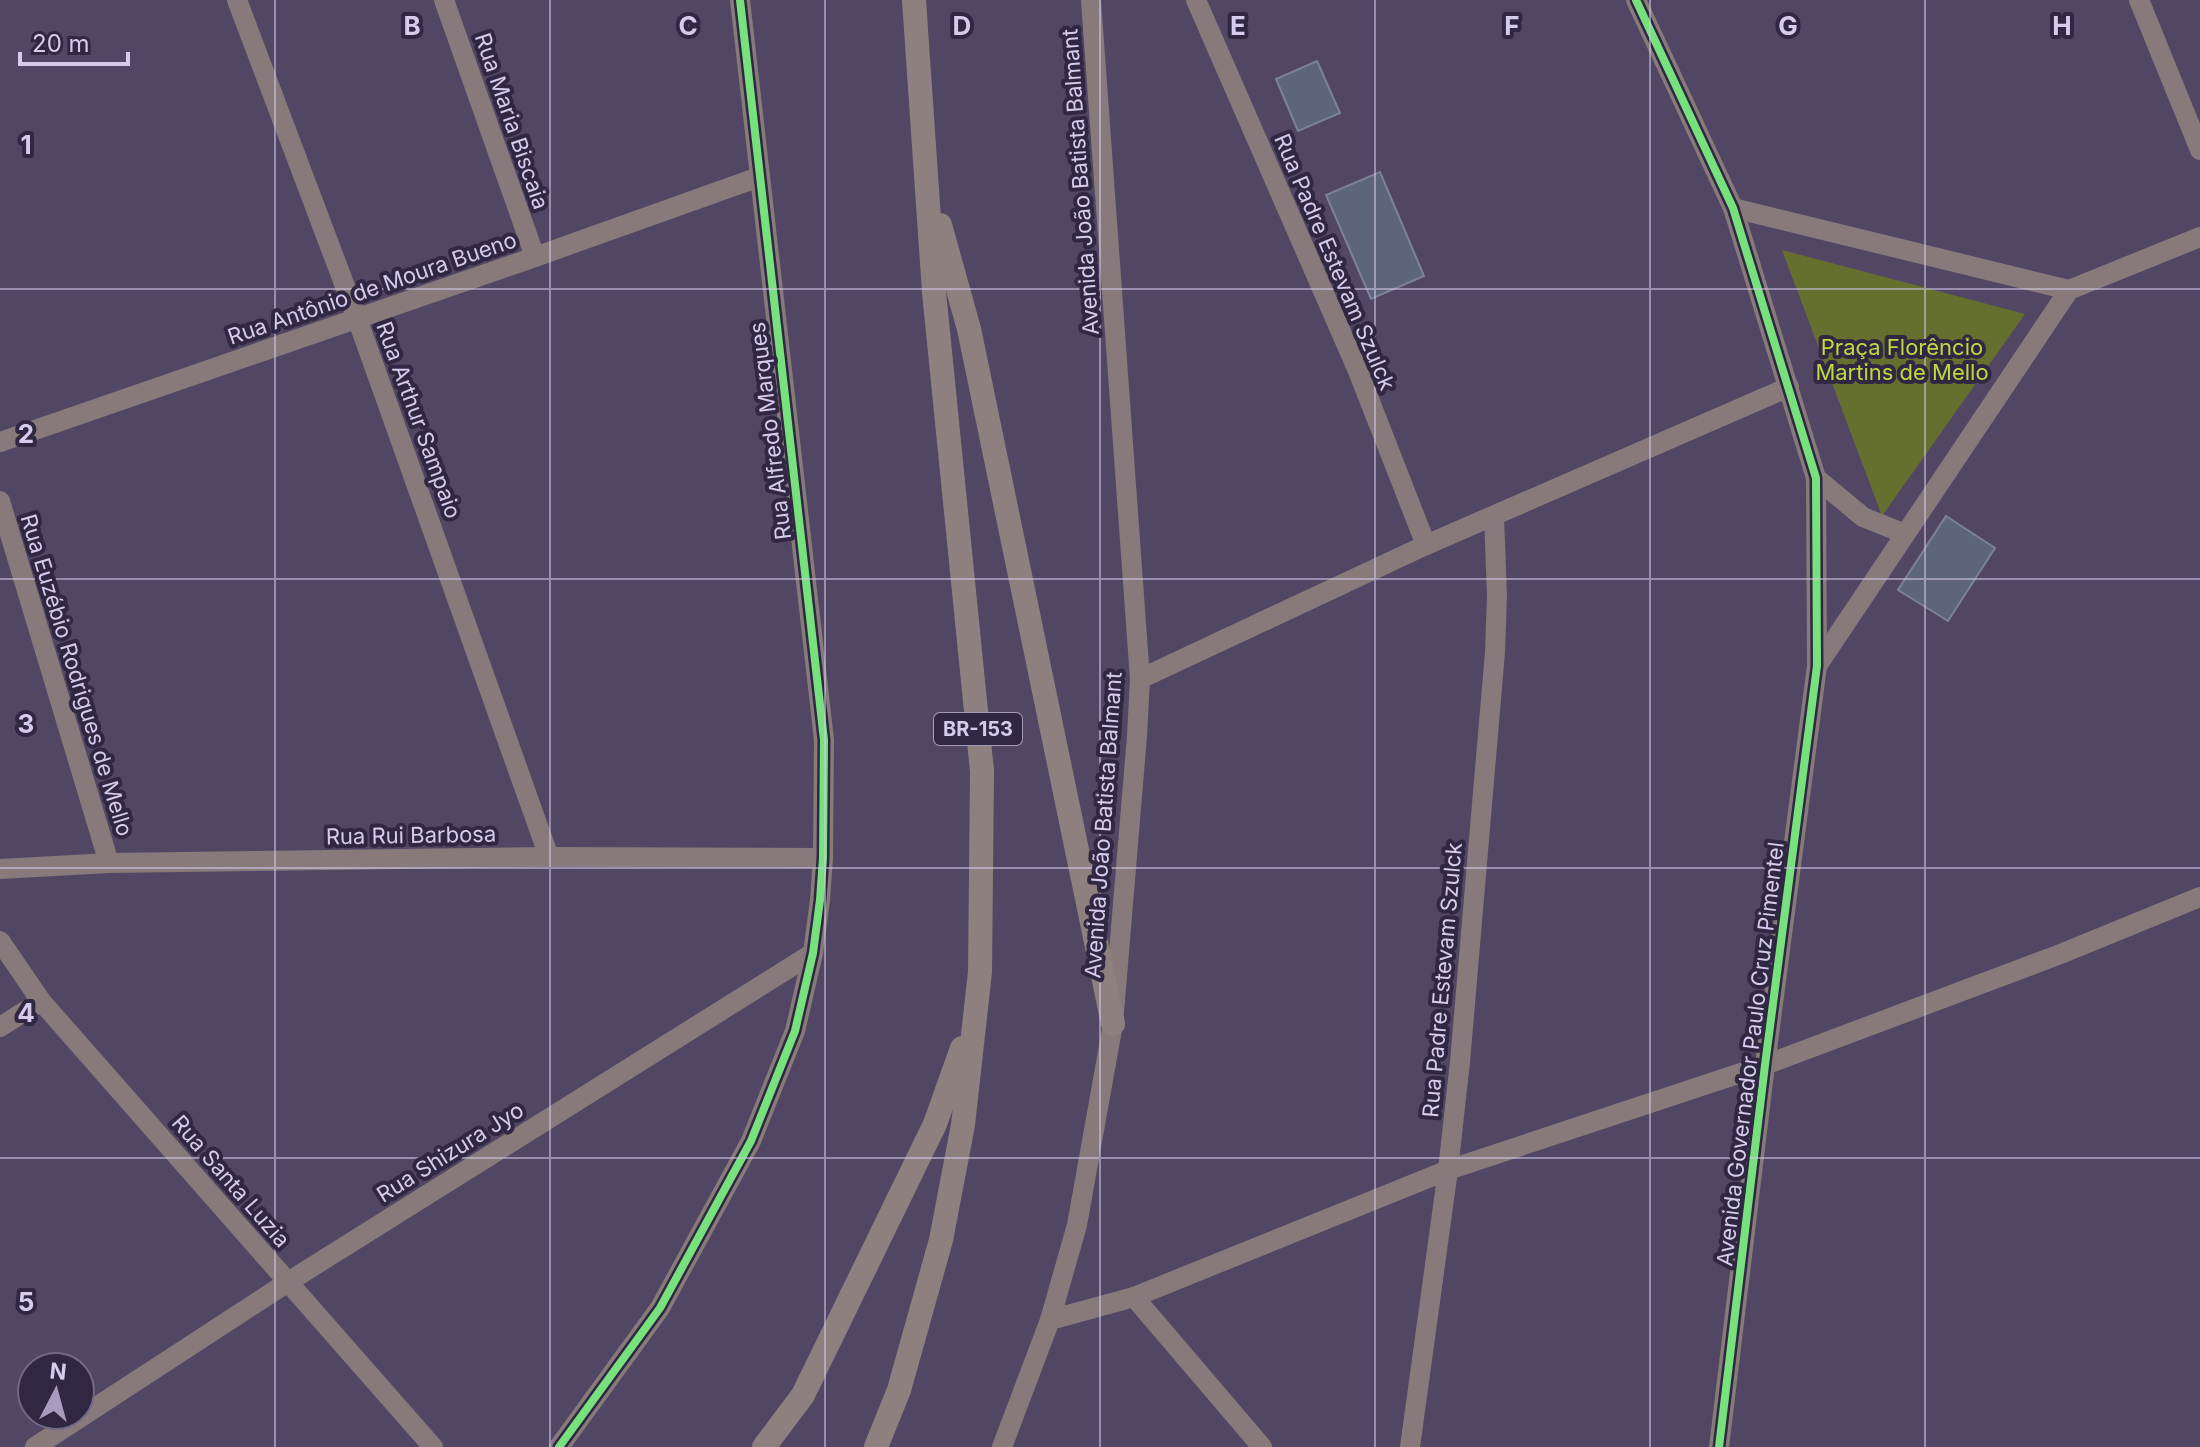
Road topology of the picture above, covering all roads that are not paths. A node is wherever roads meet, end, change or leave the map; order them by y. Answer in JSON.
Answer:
{"nodes":[{"id":1,"x":237,"y":0,"type":"edge"},
{"id":2,"x":444,"y":0,"type":"edge"},
{"id":3,"x":740,"y":0,"type":"edge"},
{"id":4,"x":914,"y":0,"type":"edge"},
{"id":5,"x":1091,"y":0,"type":"edge"},
{"id":6,"x":1196,"y":0,"type":"edge"},
{"id":7,"x":1636,"y":0,"type":"edge"},
{"id":8,"x":2139,"y":0,"type":"edge"},
{"id":9,"x":2200,"y":150,"type":"edge"},
{"id":10,"x":759,"y":177,"type":"junction"},
{"id":11,"x":928,"y":183,"type":"junction"},
{"id":12,"x":1733,"y":208,"type":"junction"},
{"id":13,"x":2200,"y":237,"type":"edge"},
{"id":14,"x":535,"y":257,"type":"junction"},
{"id":15,"x":2069,"y":290,"type":"junction"},
{"id":16,"x":357,"y":318,"type":"junction"},
{"id":17,"x":1789,"y":387,"type":"junction"},
{"id":18,"x":0,"y":442,"type":"edge"},
{"id":19,"x":1816,"y":478,"type":"junction"},
{"id":20,"x":0,"y":501,"type":"edge"},
{"id":21,"x":1494,"y":516,"type":"junction"},
{"id":22,"x":1905,"y":534,"type":"junction"},
{"id":23,"x":1426,"y":545,"type":"junction"},
{"id":24,"x":1817,"y":666,"type":"junction"},
{"id":25,"x":1140,"y":679,"type":"junction"},
{"id":26,"x":549,"y":857,"type":"junction"},
{"id":27,"x":823,"y":858,"type":"junction"},
{"id":28,"x":109,"y":863,"type":"junction"},
{"id":29,"x":0,"y":869,"type":"edge"},
{"id":30,"x":2200,"y":897,"type":"edge"},
{"id":31,"x":0,"y":941,"type":"edge"},
{"id":32,"x":813,"y":953,"type":"junction"},
{"id":33,"x":41,"y":1001,"type":"junction"},
{"id":34,"x":976,"y":1008,"type":"junction"},
{"id":35,"x":1113,"y":1024,"type":"junction"},
{"id":36,"x":0,"y":1027,"type":"edge"},
{"id":37,"x":1765,"y":1065,"type":"junction"},
{"id":38,"x":1448,"y":1170,"type":"junction"},
{"id":39,"x":288,"y":1282,"type":"junction"},
{"id":40,"x":1134,"y":1297,"type":"junction"},
{"id":41,"x":1050,"y":1320,"type":"junction"},
{"id":42,"x":35,"y":1447,"type":"edge"},
{"id":43,"x":433,"y":1447,"type":"edge"},
{"id":44,"x":559,"y":1447,"type":"edge"},
{"id":45,"x":764,"y":1447,"type":"edge"},
{"id":46,"x":876,"y":1447,"type":"edge"},
{"id":47,"x":1002,"y":1447,"type":"edge"},
{"id":48,"x":1262,"y":1447,"type":"edge"},
{"id":49,"x":1410,"y":1447,"type":"edge"},
{"id":50,"x":1719,"y":1447,"type":"edge"}],
"edges":[{"from":1,"to":16,"type":"street","name":"Rua Arthur Sampaio"},
{"from":2,"to":14,"type":"street","name":"Rua Maria Biscaia"},
{"from":3,"to":10,"type":"street","name":"Rua Alfredo Marques"},
{"from":4,"to":11,"type":"highway","number":"BR-153"},
{"from":5,"to":25,"type":"street","name":"Avenida João Batista Balmant"},
{"from":6,"to":23,"type":"street","name":"Rua Padre Estevam Szulck"},
{"from":7,"to":12,"type":"street","name":"Avenida Governador Paulo Cruz Pimentel"},
{"from":8,"to":9,"type":"street"},
{"from":10,"to":14,"type":"street","name":"Rua Antônio de Moura Bueno"},
{"from":10,"to":27,"type":"street","name":"Rua Alfredo Marques"},
{"from":11,"to":34,"type":"highway","number":"BR-153"},
{"from":11,"to":35,"type":"highway"},
{"from":12,"to":15,"type":"street"},
{"from":12,"to":17,"type":"street","name":"Avenida Governador Paulo Cruz Pimentel"},
{"from":13,"to":15,"type":"street"},
{"from":14,"to":16,"type":"street","name":"Rua Antônio de Moura Bueno"},
{"from":15,"to":22,"type":"street"},
{"from":16,"to":18,"type":"street","name":"Rua Antônio de Moura Bueno"},
{"from":16,"to":26,"type":"street","name":"Rua Arthur Sampaio"},
{"from":17,"to":19,"type":"street","name":"Avenida Governador Paulo Cruz Pimentel"},
{"from":17,"to":21,"type":"street"},
{"from":19,"to":22,"type":"street"},
{"from":19,"to":24,"type":"street","name":"Avenida Governador Paulo Cruz Pimentel"},
{"from":20,"to":28,"type":"street","name":"Rua Euzébio Rodrigues de Mello"},
{"from":21,"to":23,"type":"street"},
{"from":21,"to":38,"type":"street","name":"Rua Padre Estevam Szulck"},
{"from":22,"to":24,"type":"street"},
{"from":23,"to":25,"type":"street"},
{"from":24,"to":37,"type":"street","name":"Avenida Governador Paulo Cruz Pimentel"},
{"from":25,"to":35,"type":"street","name":"Avenida João Batista Balmant"},
{"from":26,"to":27,"type":"street","name":"Rua Rui Barbosa"},
{"from":26,"to":28,"type":"street","name":"Rua Rui Barbosa"},
{"from":27,"to":32,"type":"street"},
{"from":28,"to":29,"type":"street","name":"Rua Rui Barbosa"},
{"from":30,"to":37,"type":"street"},
{"from":31,"to":33,"type":"street","name":"Rua Santa Luzia"},
{"from":32,"to":39,"type":"street","name":"Rua Shizura Jyo"},
{"from":32,"to":44,"type":"street"},
{"from":33,"to":36,"type":"street"},
{"from":33,"to":39,"type":"street","name":"Rua Santa Luzia"},
{"from":34,"to":45,"type":"highway"},
{"from":34,"to":46,"type":"highway","number":"BR-153"},
{"from":35,"to":41,"type":"street","name":"Avenida João Batista Balmant"},
{"from":37,"to":38,"type":"street"},
{"from":37,"to":50,"type":"street","name":"Avenida Governador Paulo Cruz Pimentel"},
{"from":38,"to":40,"type":"street"},
{"from":38,"to":49,"type":"street","name":"Rua Padre Estevam Szulck"},
{"from":39,"to":42,"type":"street","name":"Rua Shizura Jyo"},
{"from":39,"to":43,"type":"street","name":"Rua Santa Luzia"},
{"from":40,"to":41,"type":"street"},
{"from":40,"to":48,"type":"street"},
{"from":41,"to":47,"type":"street","name":"Avenida João Batista Balmant"}]}
